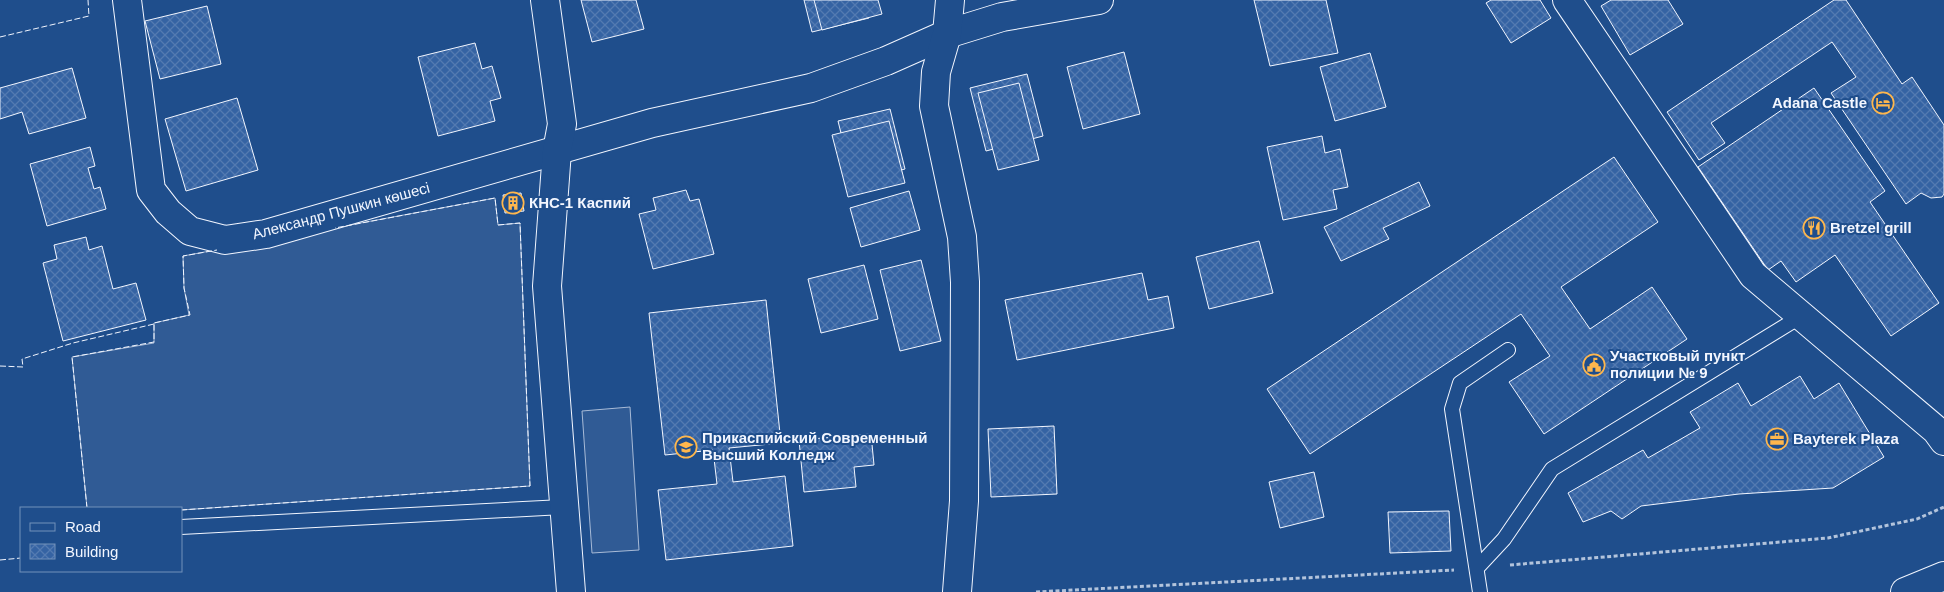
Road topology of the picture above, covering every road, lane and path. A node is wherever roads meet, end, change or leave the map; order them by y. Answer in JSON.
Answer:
{"nodes":[{"id":1,"x":127,"y":0,"type":"edge"},
{"id":2,"x":545,"y":0,"type":"edge"},
{"id":3,"x":950,"y":0,"type":"edge"},
{"id":4,"x":1099,"y":0,"type":"edge"},
{"id":5,"x":1567,"y":0,"type":"edge"},
{"id":6,"x":947,"y":34,"type":"junction"},
{"id":7,"x":557,"y":151,"type":"junction"},
{"id":8,"x":1803,"y":315,"type":"junction"},
{"id":9,"x":1508,"y":350,"type":"dead end"},
{"id":10,"x":1944,"y":441,"type":"edge"},
{"id":11,"x":563,"y":507,"type":"junction"},
{"id":12,"x":182,"y":527,"type":"edge"},
{"id":13,"x":1478,"y":568,"type":"junction"},
{"id":14,"x":571,"y":592,"type":"edge"},
{"id":15,"x":957,"y":592,"type":"edge"},
{"id":16,"x":1480,"y":592,"type":"edge"}],
"edges":[{"from":1,"to":7,"type":"street","name":"Александр Пушкин көшесі"},
{"from":2,"to":7,"type":"street"},
{"from":3,"to":6,"type":"street"},
{"from":4,"to":6,"type":"street","name":"Александр Пушкин көшесі"},
{"from":5,"to":8,"type":"street"},
{"from":6,"to":7,"type":"street","name":"Александр Пушкин көшесі"},
{"from":6,"to":15,"type":"street"},
{"from":7,"to":11,"type":"street"},
{"from":8,"to":10,"type":"street"},
{"from":8,"to":13,"type":"lane"},
{"from":9,"to":13,"type":"lane"},
{"from":11,"to":12,"type":"lane"},
{"from":11,"to":14,"type":"street"},
{"from":13,"to":16,"type":"lane"}]}
